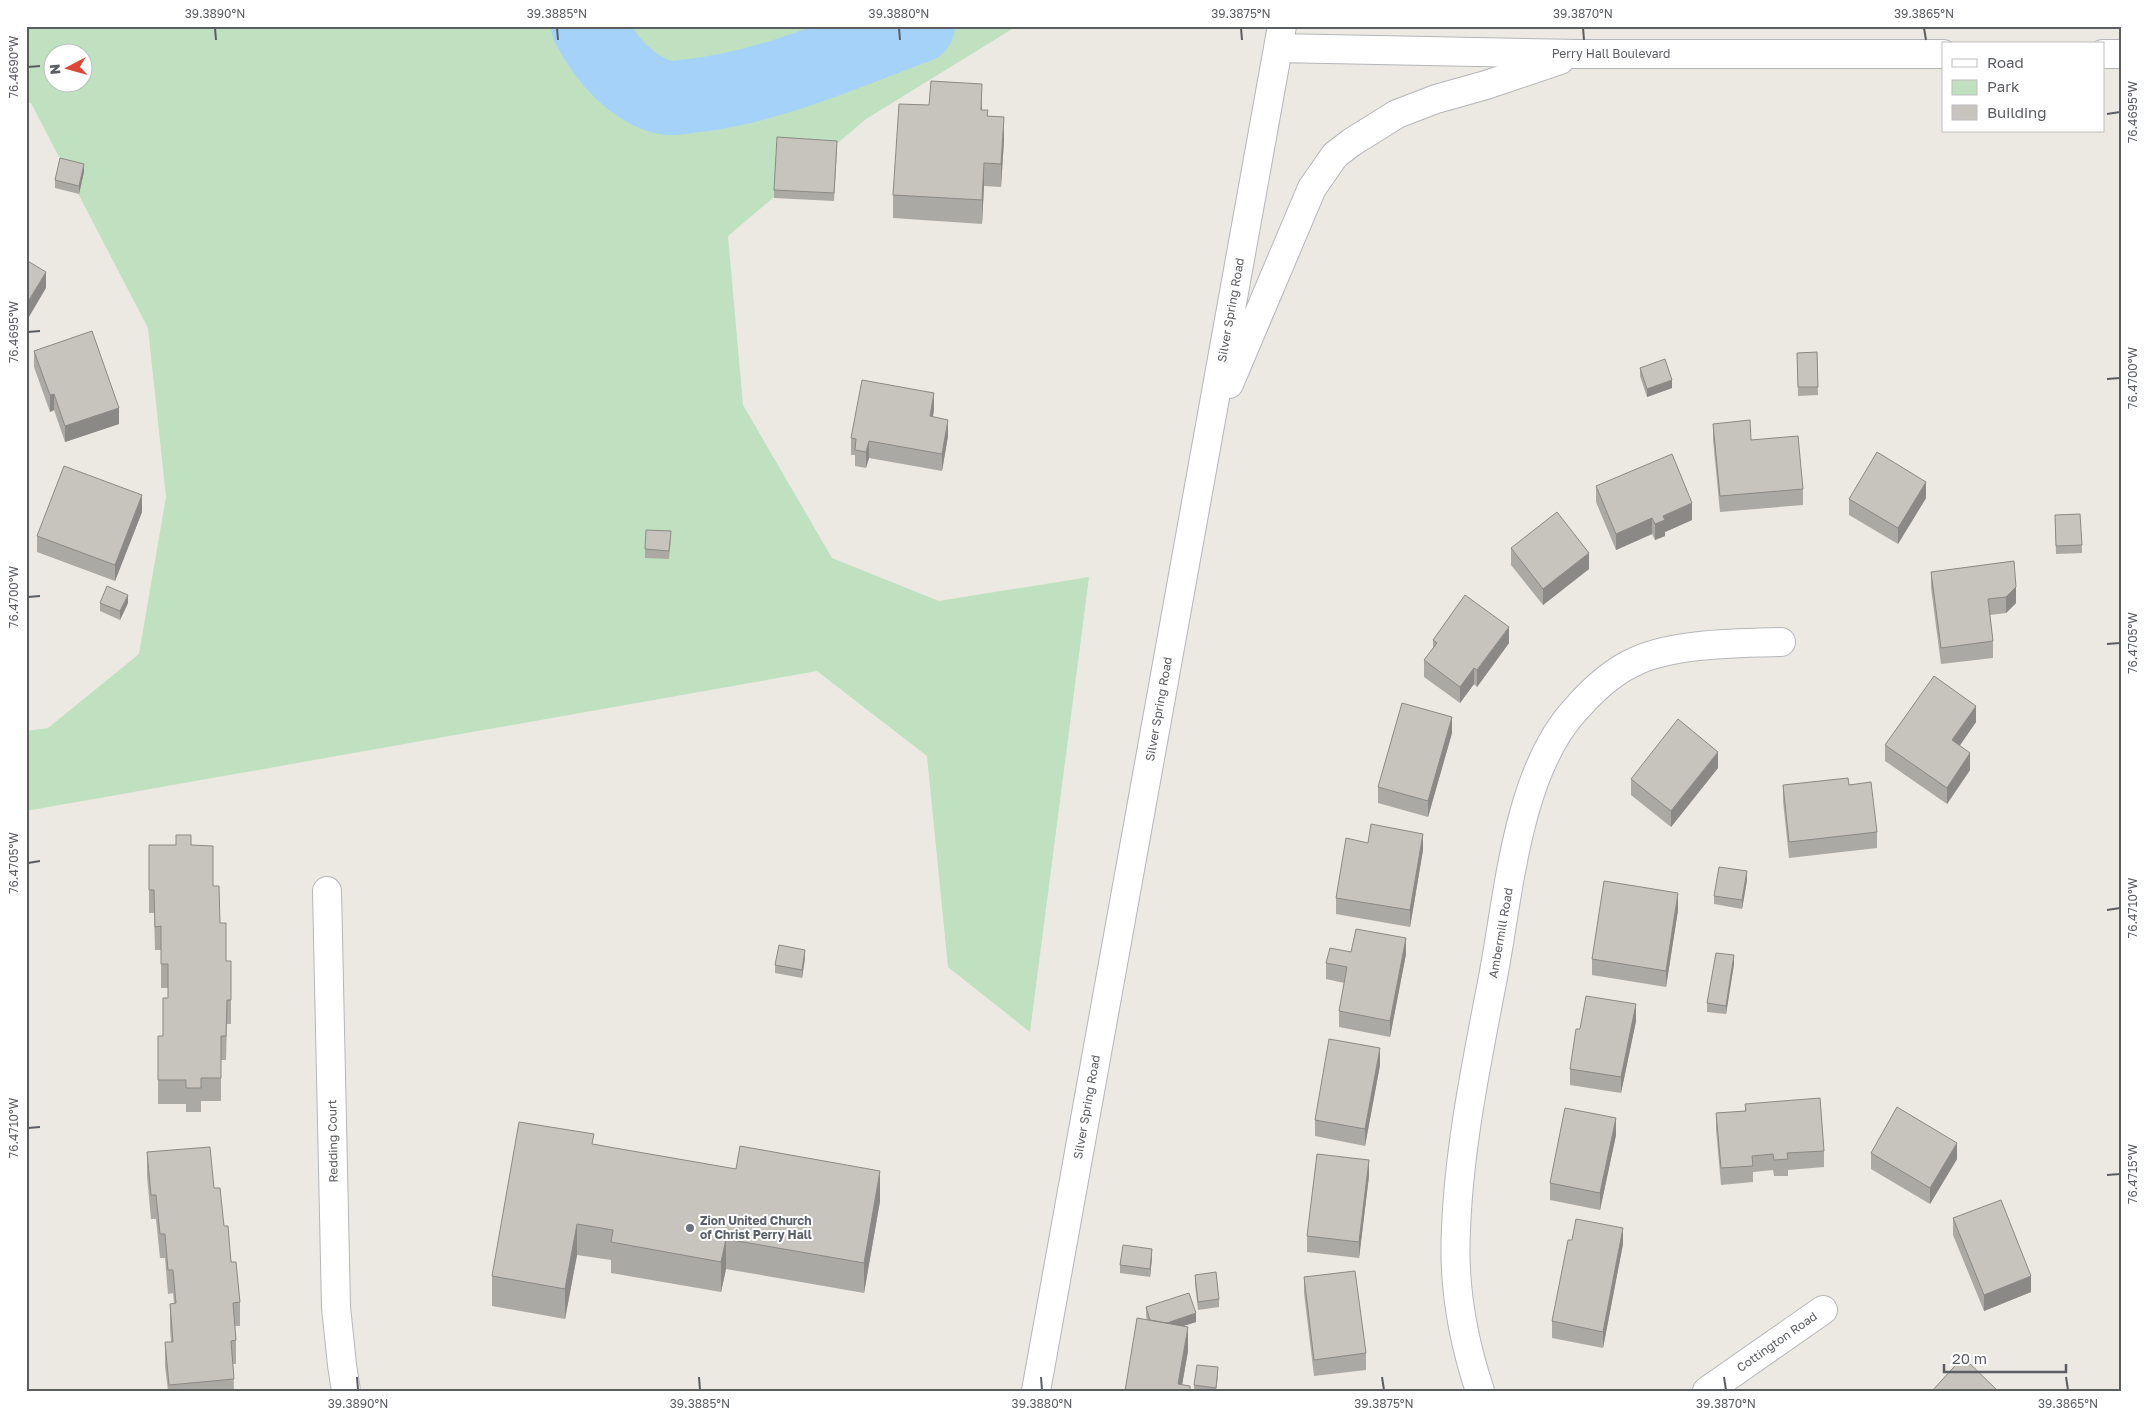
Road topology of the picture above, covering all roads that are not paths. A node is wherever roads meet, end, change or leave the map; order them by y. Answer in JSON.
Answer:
{"nodes":[{"id":1,"x":1280,"y":37,"type":"edge"},
{"id":2,"x":1579,"y":54,"type":"junction"},
{"id":3,"x":1942,"y":54,"type":"edge"},
{"id":4,"x":2104,"y":54,"type":"edge"},
{"id":5,"x":2121,"y":54,"type":"edge"},
{"id":6,"x":1209,"y":432,"type":"junction"},
{"id":7,"x":1781,"y":642,"type":"dead end"},
{"id":8,"x":327,"y":891,"type":"dead end"},
{"id":9,"x":1823,"y":1310,"type":"dead end"},
{"id":10,"x":346,"y":1391,"type":"edge"},
{"id":11,"x":1036,"y":1391,"type":"edge"},
{"id":12,"x":1480,"y":1391,"type":"edge"},
{"id":13,"x":1707,"y":1391,"type":"edge"}],
"edges":[{"from":1,"to":2,"type":"main road","name":"Perry Hall Boulevard"},
{"from":1,"to":6,"type":"main road","name":"Silver Spring Road"},
{"from":2,"to":3,"type":"main road","name":"Perry Hall Boulevard"},
{"from":2,"to":6,"type":"main road"},
{"from":4,"to":5,"type":"main road"},
{"from":6,"to":11,"type":"main road","name":"Silver Spring Road"},
{"from":7,"to":12,"type":"main road","name":"Ambermill Road"},
{"from":8,"to":10,"type":"main road","name":"Redding Court"},
{"from":9,"to":13,"type":"main road","name":"Cottington Road"}]}
